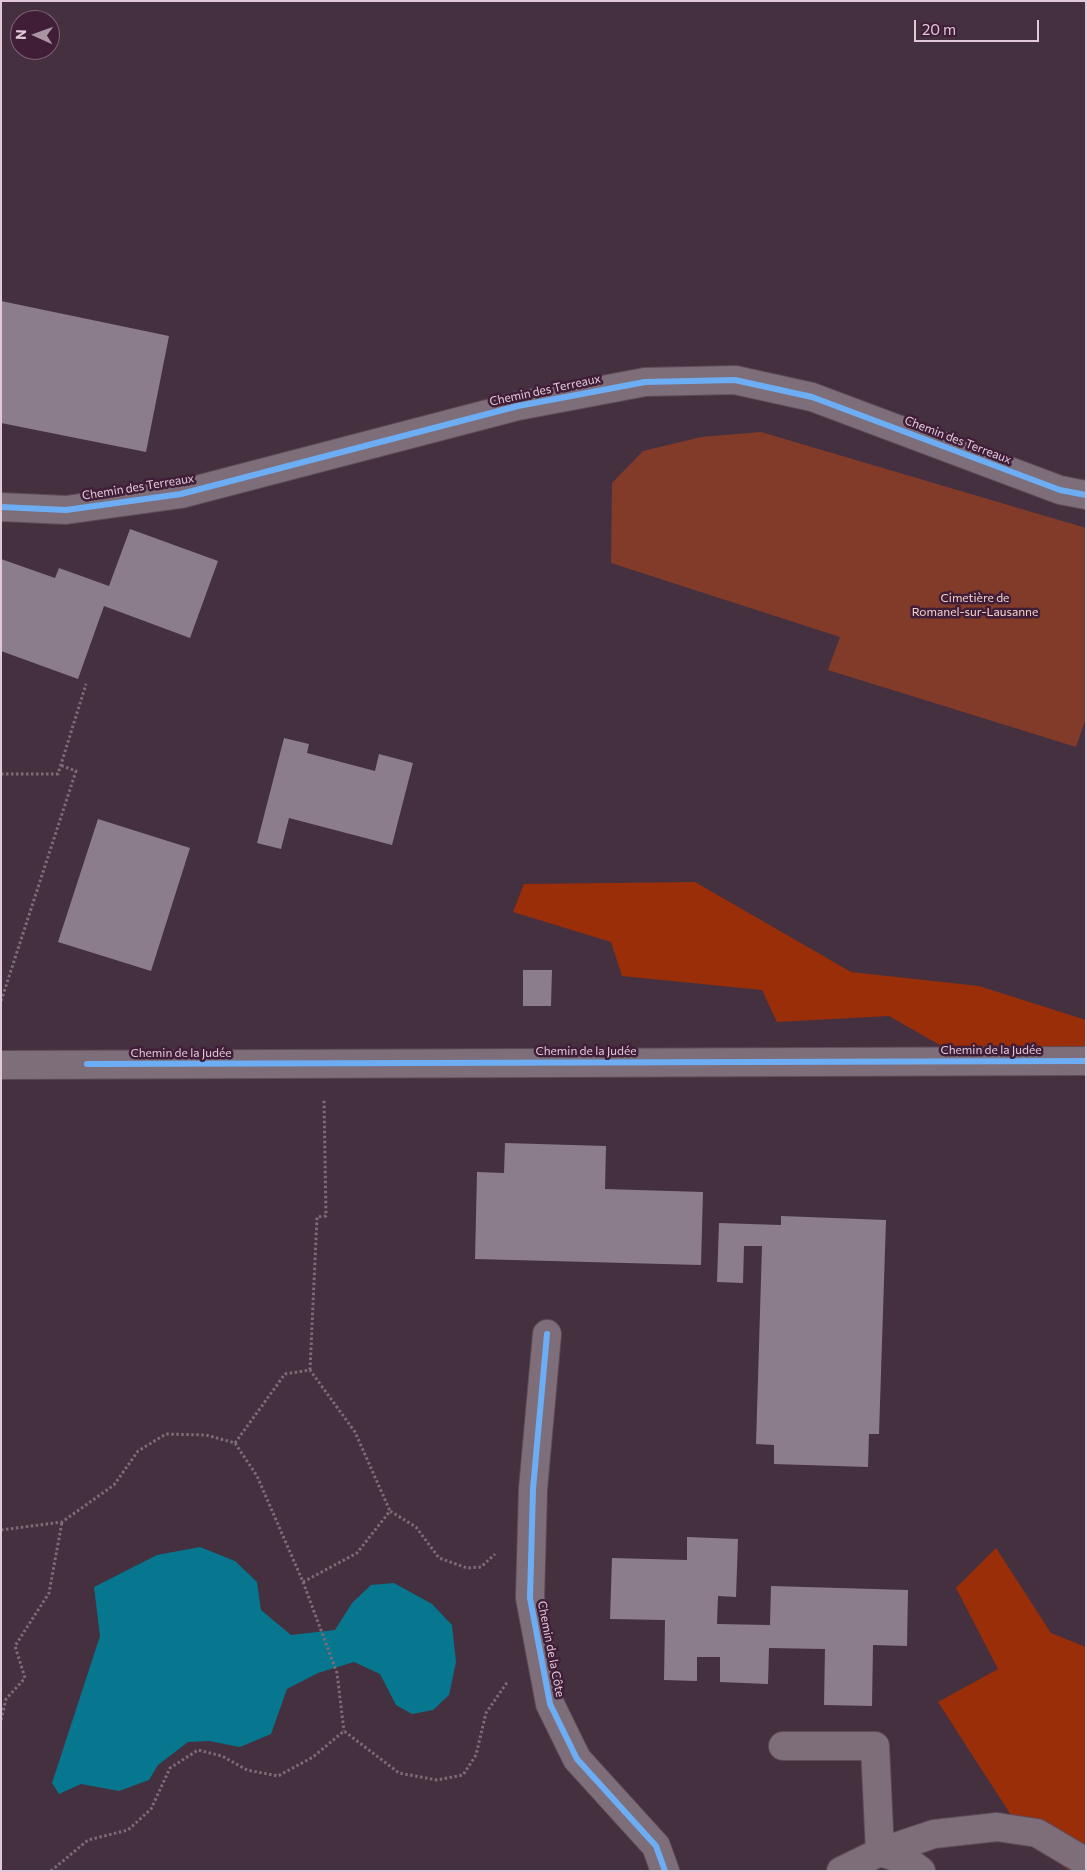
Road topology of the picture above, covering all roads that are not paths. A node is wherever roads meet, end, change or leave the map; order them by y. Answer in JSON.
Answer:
{"nodes":[{"id":1,"x":1086,"y":495,"type":"edge"},
{"id":2,"x":1,"y":508,"type":"edge"},
{"id":3,"x":1086,"y":1061,"type":"edge"},
{"id":4,"x":1,"y":1065,"type":"edge"},
{"id":5,"x":547,"y":1334,"type":"dead end"},
{"id":6,"x":783,"y":1746,"type":"dead end"},
{"id":7,"x":880,"y":1852,"type":"junction"},
{"id":8,"x":1086,"y":1862,"type":"edge"},
{"id":9,"x":665,"y":1871,"type":"edge"},
{"id":10,"x":841,"y":1871,"type":"edge"},
{"id":11,"x":920,"y":1871,"type":"edge"}],
"edges":[{"from":1,"to":2,"type":"street","name":"Chemin des Terreaux"},
{"from":3,"to":4,"type":"street","name":"Chemin de la Judée"},
{"from":5,"to":9,"type":"street","name":"Chemin de la Côte"},
{"from":6,"to":7,"type":"street"},
{"from":7,"to":8,"type":"street"},
{"from":7,"to":10,"type":"street"},
{"from":7,"to":11,"type":"street"}]}
